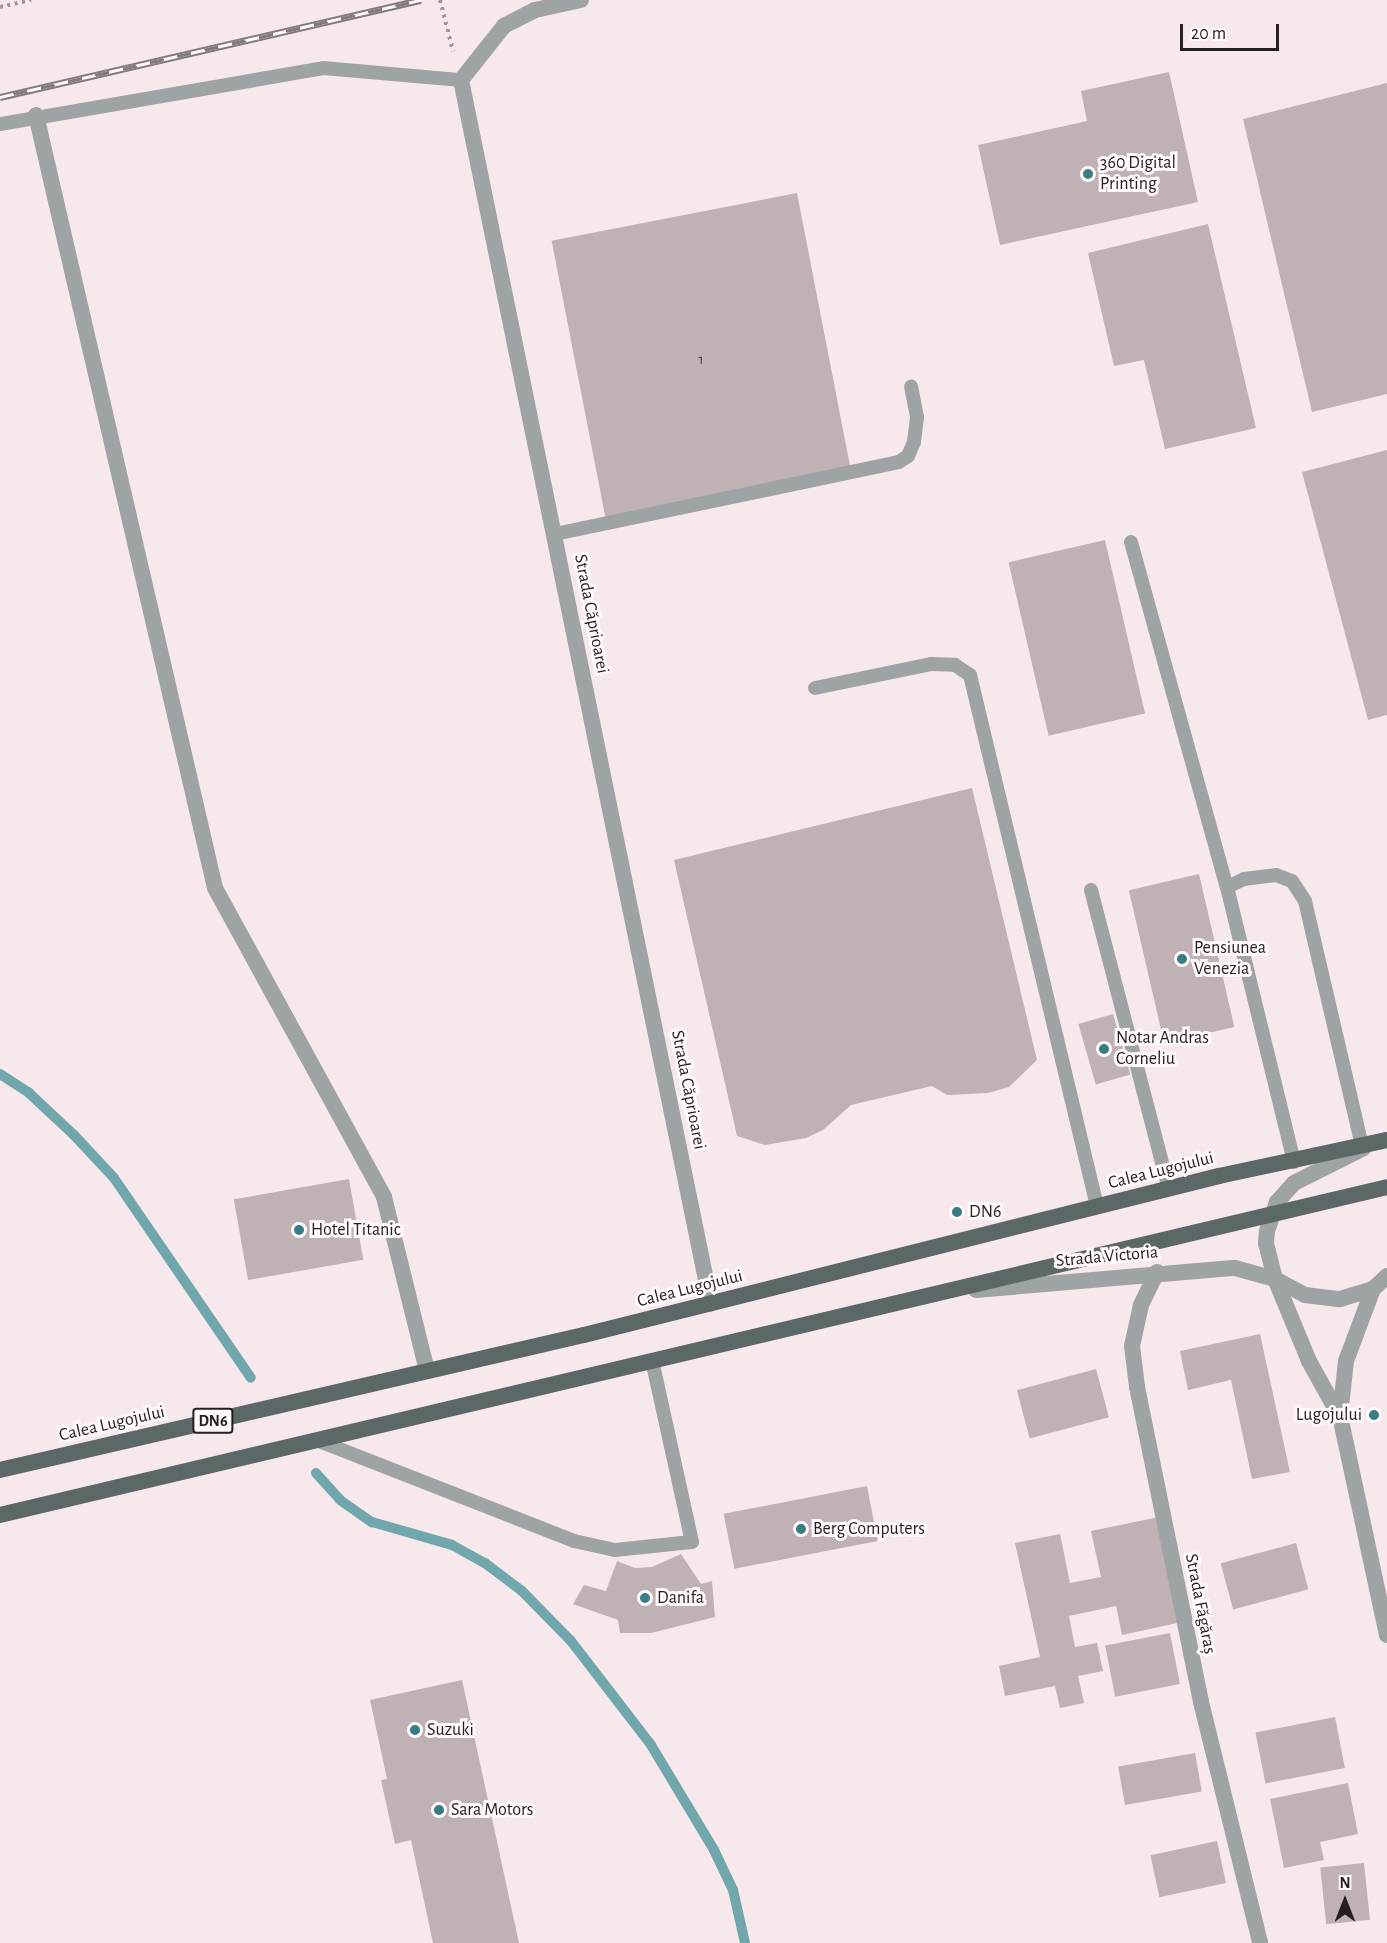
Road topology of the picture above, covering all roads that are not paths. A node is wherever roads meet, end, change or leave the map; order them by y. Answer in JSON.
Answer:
{"nodes":[{"id":1,"x":580,"y":0,"type":"edge"},
{"id":2,"x":461,"y":80,"type":"junction"},
{"id":3,"x":36,"y":115,"type":"junction"},
{"id":4,"x":0,"y":124,"type":"edge"},
{"id":5,"x":911,"y":387,"type":"dead end"},
{"id":6,"x":555,"y":534,"type":"junction"},
{"id":7,"x":1131,"y":542,"type":"dead end"},
{"id":8,"x":815,"y":688,"type":"dead end"},
{"id":9,"x":1227,"y":887,"type":"junction"},
{"id":10,"x":1091,"y":890,"type":"dead end"},
{"id":11,"x":1375,"y":1143,"type":"edge"},
{"id":12,"x":1294,"y":1162,"type":"junction"},
{"id":13,"x":1387,"y":1187,"type":"edge"},
{"id":14,"x":1169,"y":1189,"type":"junction"},
{"id":15,"x":1097,"y":1206,"type":"junction"},
{"id":16,"x":1271,"y":1215,"type":"junction"},
{"id":17,"x":1156,"y":1272,"type":"junction"},
{"id":18,"x":1275,"y":1279,"type":"junction"},
{"id":19,"x":1383,"y":1281,"type":"edge"},
{"id":20,"x":942,"y":1294,"type":"junction"},
{"id":21,"x":711,"y":1304,"type":"junction"},
{"id":22,"x":653,"y":1364,"type":"junction"},
{"id":23,"x":426,"y":1371,"type":"junction"},
{"id":24,"x":1340,"y":1416,"type":"junction"},
{"id":25,"x":319,"y":1441,"type":"junction"},
{"id":26,"x":0,"y":1470,"type":"edge"},
{"id":27,"x":0,"y":1515,"type":"edge"},
{"id":28,"x":1387,"y":1633,"type":"edge"},
{"id":29,"x":1260,"y":1943,"type":"edge"}],
"edges":[{"from":1,"to":2,"type":"street"},
{"from":2,"to":3,"type":"lane"},
{"from":2,"to":6,"type":"street","name":"Strada Căprioarei"},
{"from":3,"to":4,"type":"lane"},
{"from":3,"to":23,"type":"street"},
{"from":5,"to":6,"type":"lane"},
{"from":6,"to":21,"type":"street","name":"Strada Căprioarei"},
{"from":7,"to":9,"type":"lane"},
{"from":8,"to":15,"type":"lane"},
{"from":9,"to":11,"type":"lane"},
{"from":9,"to":12,"type":"lane"},
{"from":10,"to":14,"type":"lane"},
{"from":11,"to":12,"type":"main road","name":"Calea Lugojului","number":"DN6"},
{"from":11,"to":16,"type":"street","name":"Strada Victoria"},
{"from":12,"to":14,"type":"main road","name":"Calea Lugojului","number":"DN6"},
{"from":13,"to":16,"type":"main road","number":"DN6"},
{"from":14,"to":15,"type":"main road","name":"Calea Lugojului","number":"DN6"},
{"from":15,"to":21,"type":"main road","name":"Calea Lugojului","number":"DN6"},
{"from":16,"to":18,"type":"street","name":"Strada Victoria"},
{"from":16,"to":20,"type":"main road","number":"DN6"},
{"from":17,"to":18,"type":"street","name":"Strada Victoria"},
{"from":17,"to":20,"type":"street","name":"Strada Victoria"},
{"from":17,"to":29,"type":"street","name":"Strada Făgăraș"},
{"from":18,"to":19,"type":"street","name":"Strada Victoria"},
{"from":18,"to":24,"type":"street","name":"Strada Victoria"},
{"from":19,"to":24,"type":"street","name":"Strada Victoria"},
{"from":20,"to":22,"type":"main road","number":"DN6"},
{"from":21,"to":23,"type":"main road","name":"Calea Lugojului","number":"DN6"},
{"from":22,"to":25,"type":"main road","number":"DN6"},
{"from":22,"to":25,"type":"lane"},
{"from":23,"to":26,"type":"main road","name":"Calea Lugojului","number":"DN6"},
{"from":24,"to":28,"type":"street","name":"Strada Victoria"},
{"from":25,"to":27,"type":"main road","number":"DN6"}]}
